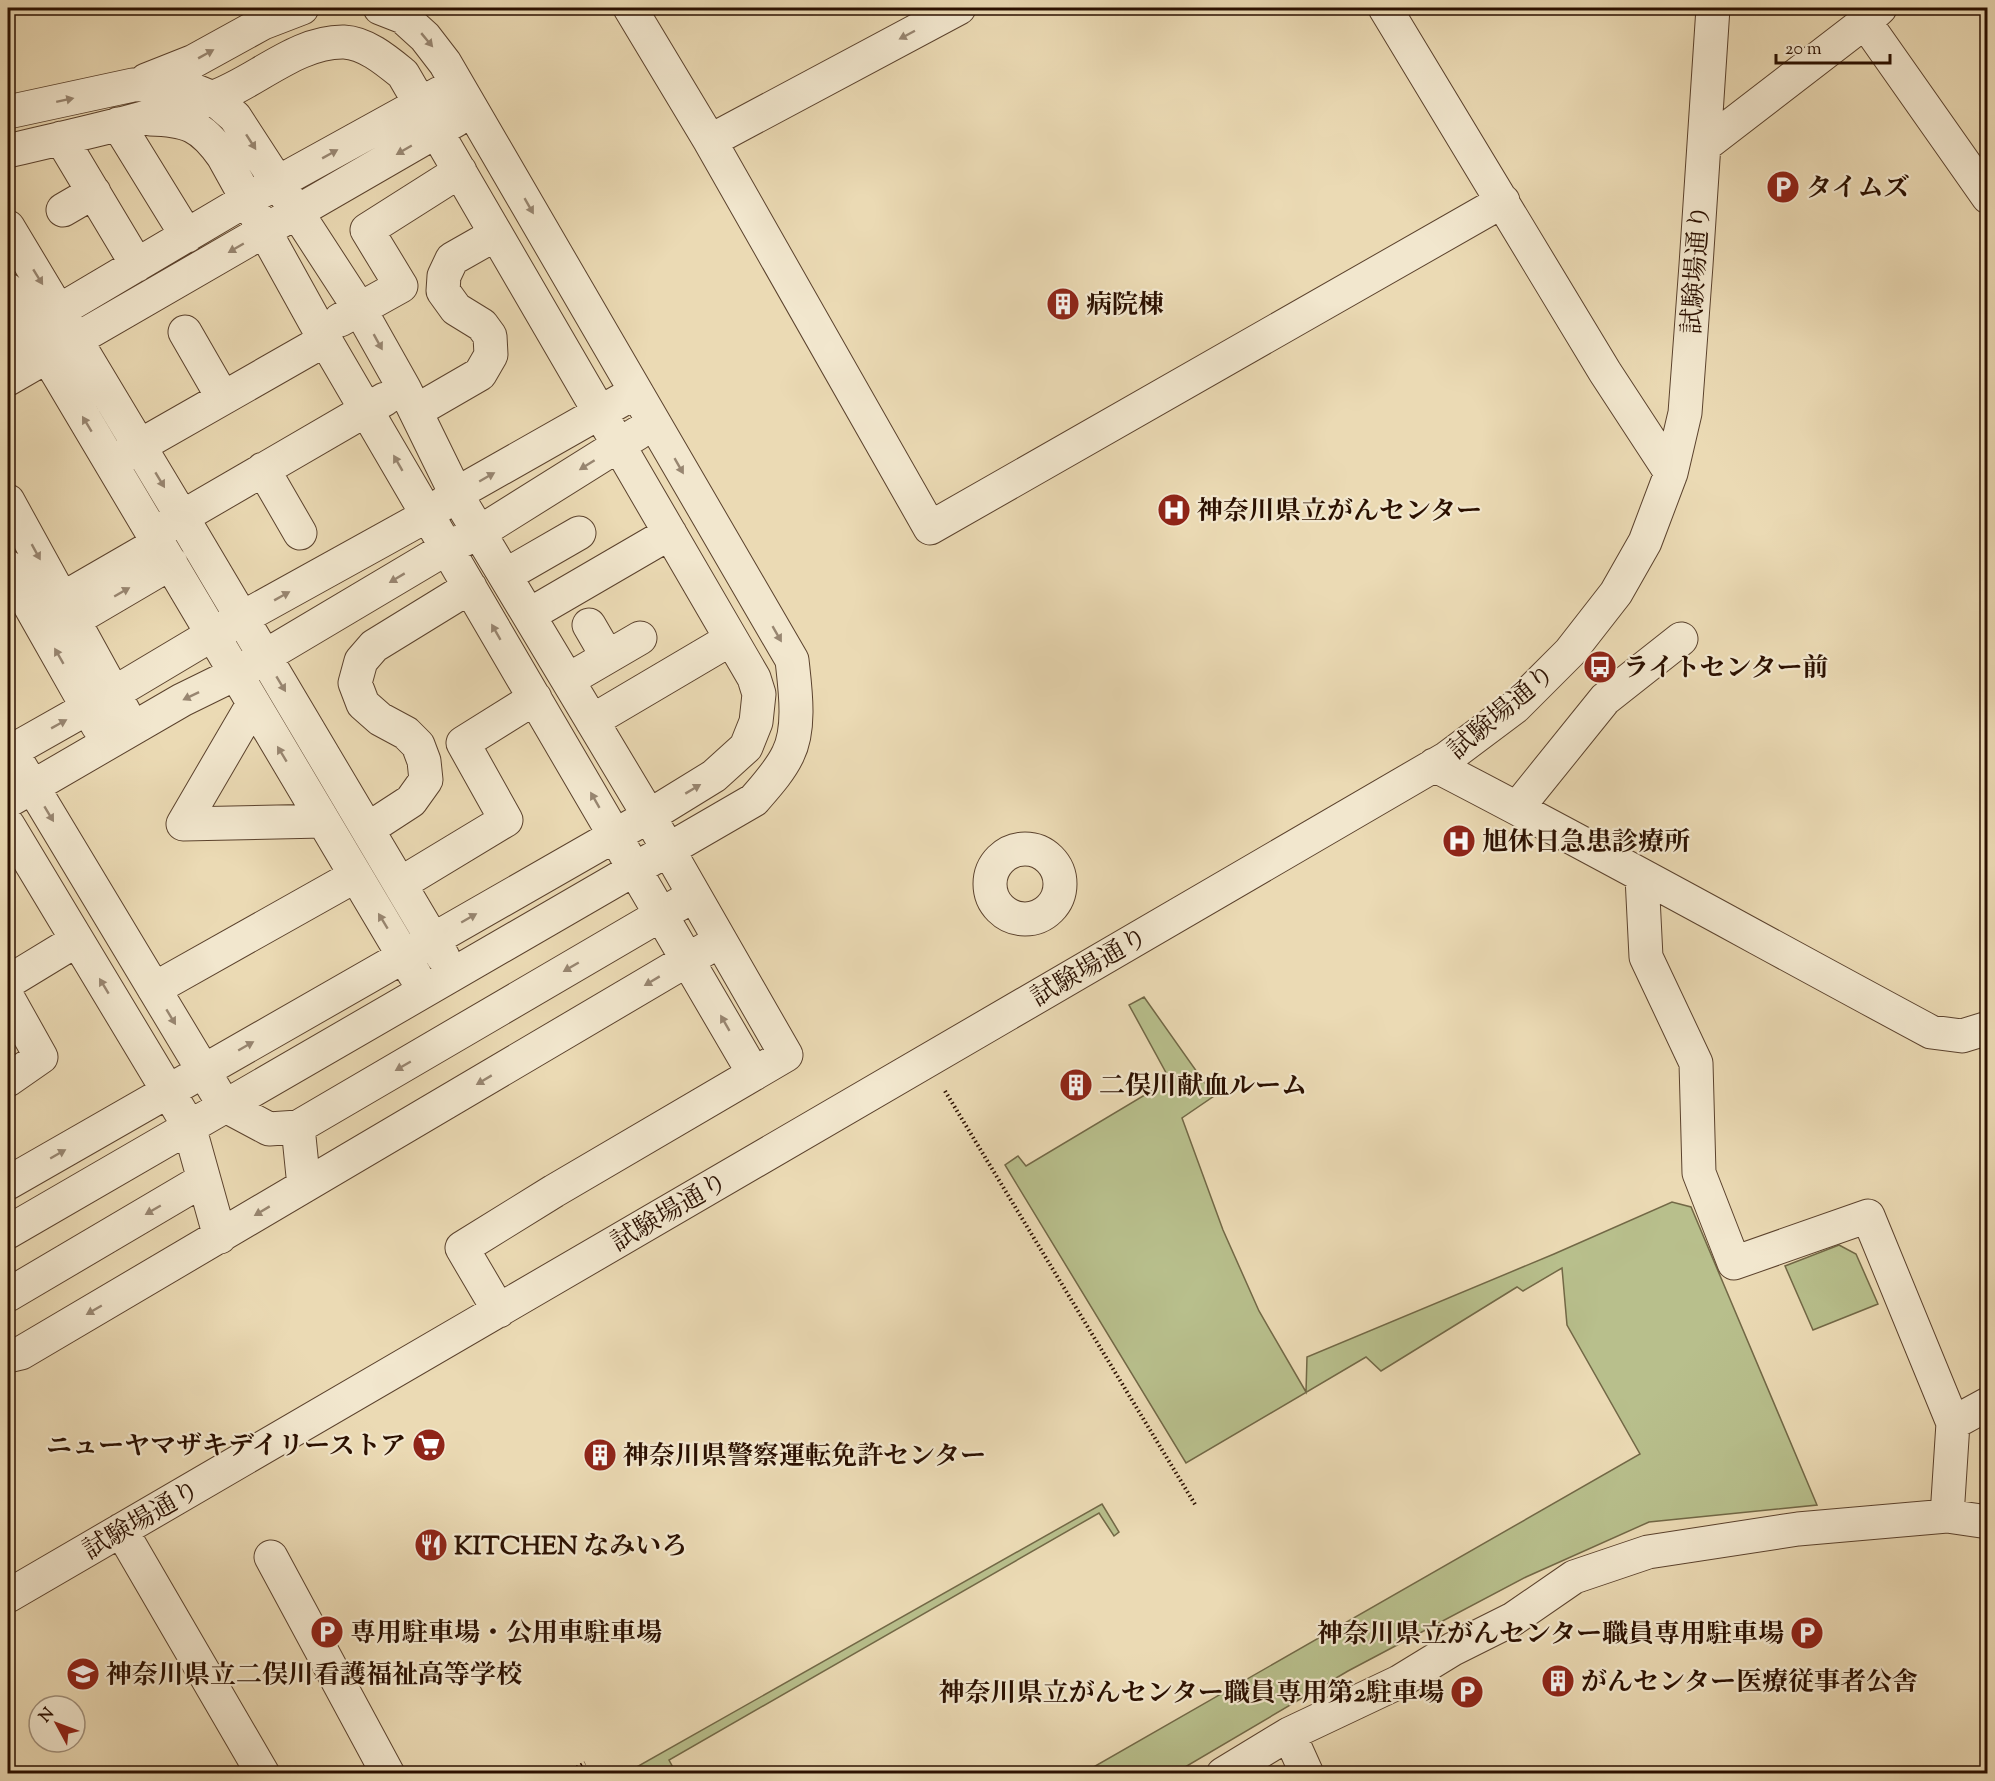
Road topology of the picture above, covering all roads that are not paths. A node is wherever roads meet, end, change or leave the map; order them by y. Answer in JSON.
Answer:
{"nodes":[{"id":1,"x":302,"y":8,"type":"edge"},
{"id":2,"x":380,"y":8,"type":"edge"},
{"id":3,"x":630,"y":8,"type":"edge"},
{"id":4,"x":959,"y":8,"type":"edge"},
{"id":5,"x":1385,"y":8,"type":"edge"},
{"id":6,"x":1713,"y":8,"type":"edge"},
{"id":7,"x":1873,"y":15,"type":"edge"},
{"id":8,"x":133,"y":85,"type":"junction"},
{"id":9,"x":465,"y":97,"type":"junction"},
{"id":10,"x":213,"y":98,"type":"junction"},
{"id":11,"x":421,"y":104,"type":"junction"},
{"id":12,"x":8,"y":112,"type":"edge"},
{"id":13,"x":130,"y":121,"type":"junction"},
{"id":14,"x":437,"y":132,"type":"junction"},
{"id":15,"x":61,"y":138,"type":"junction"},
{"id":16,"x":710,"y":141,"type":"junction"},
{"id":17,"x":1704,"y":146,"type":"junction"},
{"id":18,"x":8,"y":151,"type":"edge"},
{"id":19,"x":460,"y":171,"type":"junction"},
{"id":20,"x":277,"y":183,"type":"junction"},
{"id":21,"x":94,"y":192,"type":"junction"},
{"id":22,"x":1988,"y":197,"type":"edge"},
{"id":23,"x":248,"y":200,"type":"junction"},
{"id":24,"x":1503,"y":201,"type":"junction"},
{"id":25,"x":63,"y":210,"type":"dead end"},
{"id":26,"x":296,"y":212,"type":"junction"},
{"id":27,"x":8,"y":227,"type":"edge"},
{"id":28,"x":265,"y":231,"type":"junction"},
{"id":29,"x":496,"y":234,"type":"junction"},
{"id":30,"x":187,"y":236,"type":"junction"},
{"id":31,"x":137,"y":265,"type":"junction"},
{"id":32,"x":8,"y":290,"type":"edge"},
{"id":33,"x":359,"y":309,"type":"junction"},
{"id":34,"x":59,"y":311,"type":"junction"},
{"id":35,"x":184,"y":332,"type":"dead end"},
{"id":36,"x":19,"y":335,"type":"edge"},
{"id":37,"x":323,"y":335,"type":"junction"},
{"id":38,"x":76,"y":340,"type":"junction"},
{"id":39,"x":47,"y":357,"type":"junction"},
{"id":40,"x":8,"y":379,"type":"edge"},
{"id":41,"x":636,"y":392,"type":"junction"},
{"id":42,"x":223,"y":398,"type":"junction"},
{"id":43,"x":410,"y":399,"type":"junction"},
{"id":44,"x":368,"y":410,"type":"junction"},
{"id":45,"x":600,"y":412,"type":"junction"},
{"id":46,"x":654,"y":423,"type":"junction"},
{"id":47,"x":619,"y":445,"type":"junction"},
{"id":48,"x":140,"y":446,"type":"junction"},
{"id":49,"x":110,"y":463,"type":"junction"},
{"id":50,"x":263,"y":469,"type":"junction"},
{"id":51,"x":1671,"y":473,"type":"junction"},
{"id":52,"x":456,"y":494,"type":"junction"},
{"id":53,"x":8,"y":501,"type":"edge"},
{"id":54,"x":429,"y":515,"type":"junction"},
{"id":55,"x":182,"y":517,"type":"junction"},
{"id":56,"x":530,"y":520,"type":"dead end"},
{"id":57,"x":480,"y":532,"type":"junction"},
{"id":58,"x":300,"y":533,"type":"dead end"},
{"id":59,"x":579,"y":533,"type":"dead end"},
{"id":60,"x":670,"y":533,"type":"junction"},
{"id":61,"x":161,"y":547,"type":"junction"},
{"id":62,"x":447,"y":548,"type":"junction"},
{"id":63,"x":547,"y":551,"type":"junction"},
{"id":64,"x":8,"y":567,"type":"edge"},
{"id":65,"x":506,"y":575,"type":"junction"},
{"id":66,"x":470,"y":587,"type":"junction"},
{"id":67,"x":68,"y":610,"type":"junction"},
{"id":68,"x":529,"y":615,"type":"junction"},
{"id":69,"x":242,"y":618,"type":"junction"},
{"id":70,"x":589,"y":625,"type":"dead end"},
{"id":71,"x":213,"y":634,"type":"junction"},
{"id":72,"x":640,"y":638,"type":"dead end"},
{"id":73,"x":732,"y":639,"type":"junction"},
{"id":74,"x":1681,"y":639,"type":"dead end"},
{"id":75,"x":265,"y":656,"type":"junction"},
{"id":76,"x":607,"y":656,"type":"junction"},
{"id":77,"x":235,"y":674,"type":"junction"},
{"id":78,"x":568,"y":680,"type":"junction"},
{"id":79,"x":535,"y":698,"type":"junction"},
{"id":80,"x":101,"y":700,"type":"junction"},
{"id":81,"x":253,"y":704,"type":"junction"},
{"id":82,"x":592,"y":721,"type":"junction"},
{"id":83,"x":120,"y":736,"type":"junction"},
{"id":84,"x":8,"y":750,"type":"edge"},
{"id":85,"x":1434,"y":765,"type":"junction"},
{"id":86,"x":20,"y":794,"type":"edge"},
{"id":87,"x":1518,"y":807,"type":"junction"},
{"id":88,"x":649,"y":816,"type":"junction"},
{"id":89,"x":323,"y":821,"type":"junction"},
{"id":90,"x":368,"y":830,"type":"junction"},
{"id":91,"x":615,"y":835,"type":"junction"},
{"id":92,"x":12,"y":844,"type":"edge"},
{"id":93,"x":669,"y":850,"type":"junction"},
{"id":94,"x":635,"y":870,"type":"junction"},
{"id":95,"x":355,"y":876,"type":"junction"},
{"id":96,"x":1642,"y":877,"type":"junction"},
{"id":97,"x":400,"y":884,"type":"junction"},
{"id":98,"x":695,"y":895,"type":"junction"},
{"id":99,"x":661,"y":914,"type":"junction"},
{"id":100,"x":432,"y":939,"type":"junction"},
{"id":101,"x":77,"y":940,"type":"junction"},
{"id":102,"x":721,"y":940,"type":"junction"},
{"id":103,"x":403,"y":956,"type":"junction"},
{"id":104,"x":688,"y":960,"type":"junction"},
{"id":105,"x":453,"y":975,"type":"junction"},
{"id":106,"x":8,"y":982,"type":"edge"},
{"id":107,"x":154,"y":989,"type":"junction"},
{"id":108,"x":423,"y":990,"type":"junction"},
{"id":109,"x":8,"y":998,"type":"edge"},
{"id":110,"x":1988,"y":1028,"type":"edge"},
{"id":111,"x":203,"y":1070,"type":"junction"},
{"id":112,"x":754,"y":1074,"type":"junction"},
{"id":113,"x":8,"y":1080,"type":"edge"},
{"id":114,"x":167,"y":1091,"type":"junction"},
{"id":115,"x":224,"y":1105,"type":"junction"},
{"id":116,"x":189,"y":1126,"type":"junction"},
{"id":117,"x":298,"y":1127,"type":"junction"},
{"id":118,"x":11,"y":1173,"type":"edge"},
{"id":119,"x":203,"y":1180,"type":"junction"},
{"id":120,"x":304,"y":1186,"type":"junction"},
{"id":121,"x":39,"y":1213,"type":"junction"},
{"id":122,"x":8,"y":1231,"type":"edge"},
{"id":123,"x":220,"y":1237,"type":"junction"},
{"id":124,"x":8,"y":1295,"type":"edge"},
{"id":125,"x":499,"y":1311,"type":"junction"},
{"id":126,"x":8,"y":1356,"type":"edge"},
{"id":127,"x":1988,"y":1404,"type":"edge"},
{"id":128,"x":1953,"y":1423,"type":"junction"},
{"id":129,"x":1947,"y":1516,"type":"junction"},
{"id":130,"x":1988,"y":1522,"type":"edge"},
{"id":131,"x":121,"y":1530,"type":"junction"},
{"id":132,"x":270,"y":1557,"type":"dead end"},
{"id":133,"x":8,"y":1596,"type":"edge"},
{"id":134,"x":1289,"y":1734,"type":"junction"},
{"id":135,"x":263,"y":1773,"type":"edge"},
{"id":136,"x":388,"y":1773,"type":"edge"},
{"id":137,"x":1223,"y":1773,"type":"edge"},
{"id":138,"x":1307,"y":1773,"type":"edge"}],
"edges":[{"from":8,"to":1,"type":"street","one_way":true},
{"from":2,"to":9,"type":"street","one_way":true},
{"from":3,"to":16,"type":"street"},
{"from":4,"to":16,"type":"street","one_way":true},
{"from":5,"to":24,"type":"street"},
{"from":6,"to":17,"type":"street","name":"試験場通り"},
{"from":7,"to":17,"type":"street"},
{"from":7,"to":22,"type":"street"},
{"from":8,"to":10,"type":"street"},
{"from":12,"to":8,"type":"street","one_way":true},
{"from":9,"to":11,"type":"street"},
{"from":9,"to":14,"type":"street"},
{"from":9,"to":41,"type":"street","one_way":true},
{"from":10,"to":11,"type":"street"},
{"from":10,"to":13,"type":"street"},
{"from":10,"to":20,"type":"street","one_way":true},
{"from":11,"to":14,"type":"street"},
{"from":20,"to":11,"type":"street","one_way":true},
{"from":13,"to":15,"type":"street"},
{"from":13,"to":23,"type":"street"},
{"from":13,"to":30,"type":"street"},
{"from":14,"to":19,"type":"street"},
{"from":14,"to":26,"type":"street","one_way":true},
{"from":15,"to":18,"type":"street"},
{"from":15,"to":21,"type":"street"},
{"from":16,"to":24,"type":"street"},
{"from":17,"to":51,"type":"street","name":"試験場通り"},
{"from":19,"to":29,"type":"street"},
{"from":19,"to":33,"type":"street"},
{"from":20,"to":23,"type":"street"},
{"from":20,"to":26,"type":"street"},
{"from":21,"to":25,"type":"street"},
{"from":21,"to":31,"type":"street"},
{"from":23,"to":28,"type":"street"},
{"from":23,"to":30,"type":"street"},
{"from":24,"to":51,"type":"street"},
{"from":26,"to":28,"type":"street"},
{"from":26,"to":33,"type":"street"},
{"from":27,"to":34,"type":"street","one_way":true},
{"from":28,"to":37,"type":"street"},
{"from":28,"to":38,"type":"street","one_way":true},
{"from":29,"to":43,"type":"street"},
{"from":29,"to":45,"type":"street"},
{"from":30,"to":31,"type":"street"},
{"from":31,"to":34,"type":"street"},
{"from":32,"to":36,"type":"street"},
{"from":33,"to":37,"type":"street"},
{"from":33,"to":43,"type":"street","one_way":true},
{"from":34,"to":36,"type":"street"},
{"from":34,"to":38,"type":"street"},
{"from":35,"to":42,"type":"street"},
{"from":36,"to":39,"type":"street"},
{"from":37,"to":42,"type":"street"},
{"from":37,"to":44,"type":"street"},
{"from":38,"to":39,"type":"street"},
{"from":38,"to":48,"type":"street"},
{"from":39,"to":40,"type":"street"},
{"from":49,"to":39,"type":"street","one_way":true},
{"from":41,"to":45,"type":"street"},
{"from":41,"to":46,"type":"street"},
{"from":42,"to":48,"type":"street"},
{"from":43,"to":44,"type":"street"},
{"from":43,"to":52,"type":"street"},
{"from":44,"to":50,"type":"street"},
{"from":54,"to":44,"type":"street","one_way":true},
{"from":45,"to":47,"type":"street"},
{"from":52,"to":45,"type":"street","one_way":true},
{"from":46,"to":47,"type":"street"},
{"from":46,"to":93,"type":"street","one_way":true},
{"from":47,"to":57,"type":"street","one_way":true},
{"from":47,"to":60,"type":"street"},
{"from":48,"to":49,"type":"street"},
{"from":48,"to":55,"type":"street","one_way":true},
{"from":49,"to":61,"type":"street"},
{"from":50,"to":55,"type":"street"},
{"from":50,"to":58,"type":"street"},
{"from":51,"to":85,"type":"street","name":"試験場通り"},
{"from":52,"to":54,"type":"street"},
{"from":52,"to":57,"type":"street"},
{"from":53,"to":67,"type":"street","one_way":true},
{"from":54,"to":62,"type":"street"},
{"from":69,"to":54,"type":"street","one_way":true},
{"from":55,"to":61,"type":"street"},
{"from":55,"to":69,"type":"street"},
{"from":56,"to":63,"type":"street"},
{"from":57,"to":62,"type":"street"},
{"from":57,"to":65,"type":"street"},
{"from":59,"to":63,"type":"street"},
{"from":60,"to":68,"type":"street"},
{"from":60,"to":73,"type":"street"},
{"from":67,"to":61,"type":"street","one_way":true},
{"from":61,"to":71,"type":"street"},
{"from":62,"to":66,"type":"street"},
{"from":62,"to":75,"type":"street","one_way":true},
{"from":63,"to":65,"type":"street"},
{"from":80,"to":64,"type":"street","one_way":true},
{"from":65,"to":68,"type":"street"},
{"from":79,"to":66,"type":"street","one_way":true},
{"from":66,"to":90,"type":"street"},
{"from":67,"to":80,"type":"street"},
{"from":68,"to":78,"type":"street"},
{"from":69,"to":71,"type":"street"},
{"from":69,"to":75,"type":"street"},
{"from":70,"to":76,"type":"street"},
{"from":71,"to":77,"type":"street"},
{"from":71,"to":80,"type":"street"},
{"from":72,"to":76,"type":"street"},
{"from":73,"to":82,"type":"street"},
{"from":88,"to":73,"type":"street","one_way":true},
{"from":74,"to":87,"type":"street"},
{"from":75,"to":77,"type":"street"},
{"from":75,"to":90,"type":"street","one_way":true},
{"from":76,"to":78,"type":"street"},
{"from":77,"to":81,"type":"street"},
{"from":77,"to":83,"type":"street","one_way":true},
{"from":78,"to":82,"type":"street"},
{"from":91,"to":79,"type":"street","one_way":true},
{"from":79,"to":97,"type":"street"},
{"from":80,"to":83,"type":"street"},
{"from":84,"to":80,"type":"street","one_way":true},
{"from":89,"to":81,"type":"street","one_way":true},
{"from":81,"to":89,"type":"street"},
{"from":82,"to":88,"type":"street"},
{"from":83,"to":86,"type":"street"},
{"from":84,"to":86,"type":"street"},
{"from":85,"to":87,"type":"street"},
{"from":85,"to":125,"type":"street","name":"試験場通り"},
{"from":86,"to":107,"type":"street","one_way":true},
{"from":87,"to":96,"type":"street"},
{"from":88,"to":91,"type":"street"},
{"from":88,"to":93,"type":"street"},
{"from":89,"to":95,"type":"street"},
{"from":90,"to":97,"type":"street"},
{"from":91,"to":94,"type":"street"},
{"from":100,"to":91,"type":"street","one_way":true},
{"from":92,"to":101,"type":"street"},
{"from":93,"to":94,"type":"street"},
{"from":93,"to":98,"type":"street"},
{"from":94,"to":99,"type":"street"},
{"from":94,"to":105,"type":"street"},
{"from":103,"to":95,"type":"street","one_way":true},
{"from":95,"to":107,"type":"street"},
{"from":96,"to":110,"type":"street"},
{"from":96,"to":128,"type":"street"},
{"from":97,"to":100,"type":"street"},
{"from":98,"to":99,"type":"street"},
{"from":98,"to":102,"type":"street"},
{"from":99,"to":104,"type":"street"},
{"from":99,"to":117,"type":"street","one_way":true},
{"from":100,"to":103,"type":"street"},
{"from":100,"to":105,"type":"street"},
{"from":101,"to":106,"type":"street"},
{"from":114,"to":101,"type":"street","one_way":true},
{"from":102,"to":104,"type":"street"},
{"from":102,"to":112,"type":"street"},
{"from":103,"to":108,"type":"street"},
{"from":111,"to":103,"type":"street","one_way":true},
{"from":112,"to":104,"type":"street","one_way":true},
{"from":104,"to":120,"type":"street","one_way":true},
{"from":105,"to":108,"type":"street"},
{"from":107,"to":111,"type":"street","one_way":true},
{"from":108,"to":115,"type":"street"},
{"from":109,"to":113,"type":"street"},
{"from":111,"to":114,"type":"street"},
{"from":111,"to":115,"type":"street"},
{"from":112,"to":125,"type":"street"},
{"from":114,"to":116,"type":"street"},
{"from":118,"to":114,"type":"street","one_way":true},
{"from":115,"to":116,"type":"street"},
{"from":115,"to":117,"type":"street"},
{"from":116,"to":119,"type":"street"},
{"from":116,"to":121,"type":"street"},
{"from":117,"to":120,"type":"street"},
{"from":118,"to":121,"type":"street"},
{"from":119,"to":123,"type":"street"},
{"from":119,"to":124,"type":"street","one_way":true},
{"from":120,"to":123,"type":"street","one_way":true},
{"from":121,"to":122,"type":"street"},
{"from":123,"to":126,"type":"street","one_way":true},
{"from":125,"to":131,"type":"street","name":"試験場通り"},
{"from":127,"to":128,"type":"street"},
{"from":128,"to":129,"type":"street"},
{"from":129,"to":130,"type":"street"},
{"from":129,"to":134,"type":"street"},
{"from":131,"to":133,"type":"street","name":"試験場通り"},
{"from":131,"to":135,"type":"street"},
{"from":132,"to":136,"type":"street"},
{"from":134,"to":137,"type":"street"},
{"from":134,"to":138,"type":"street"}]}
